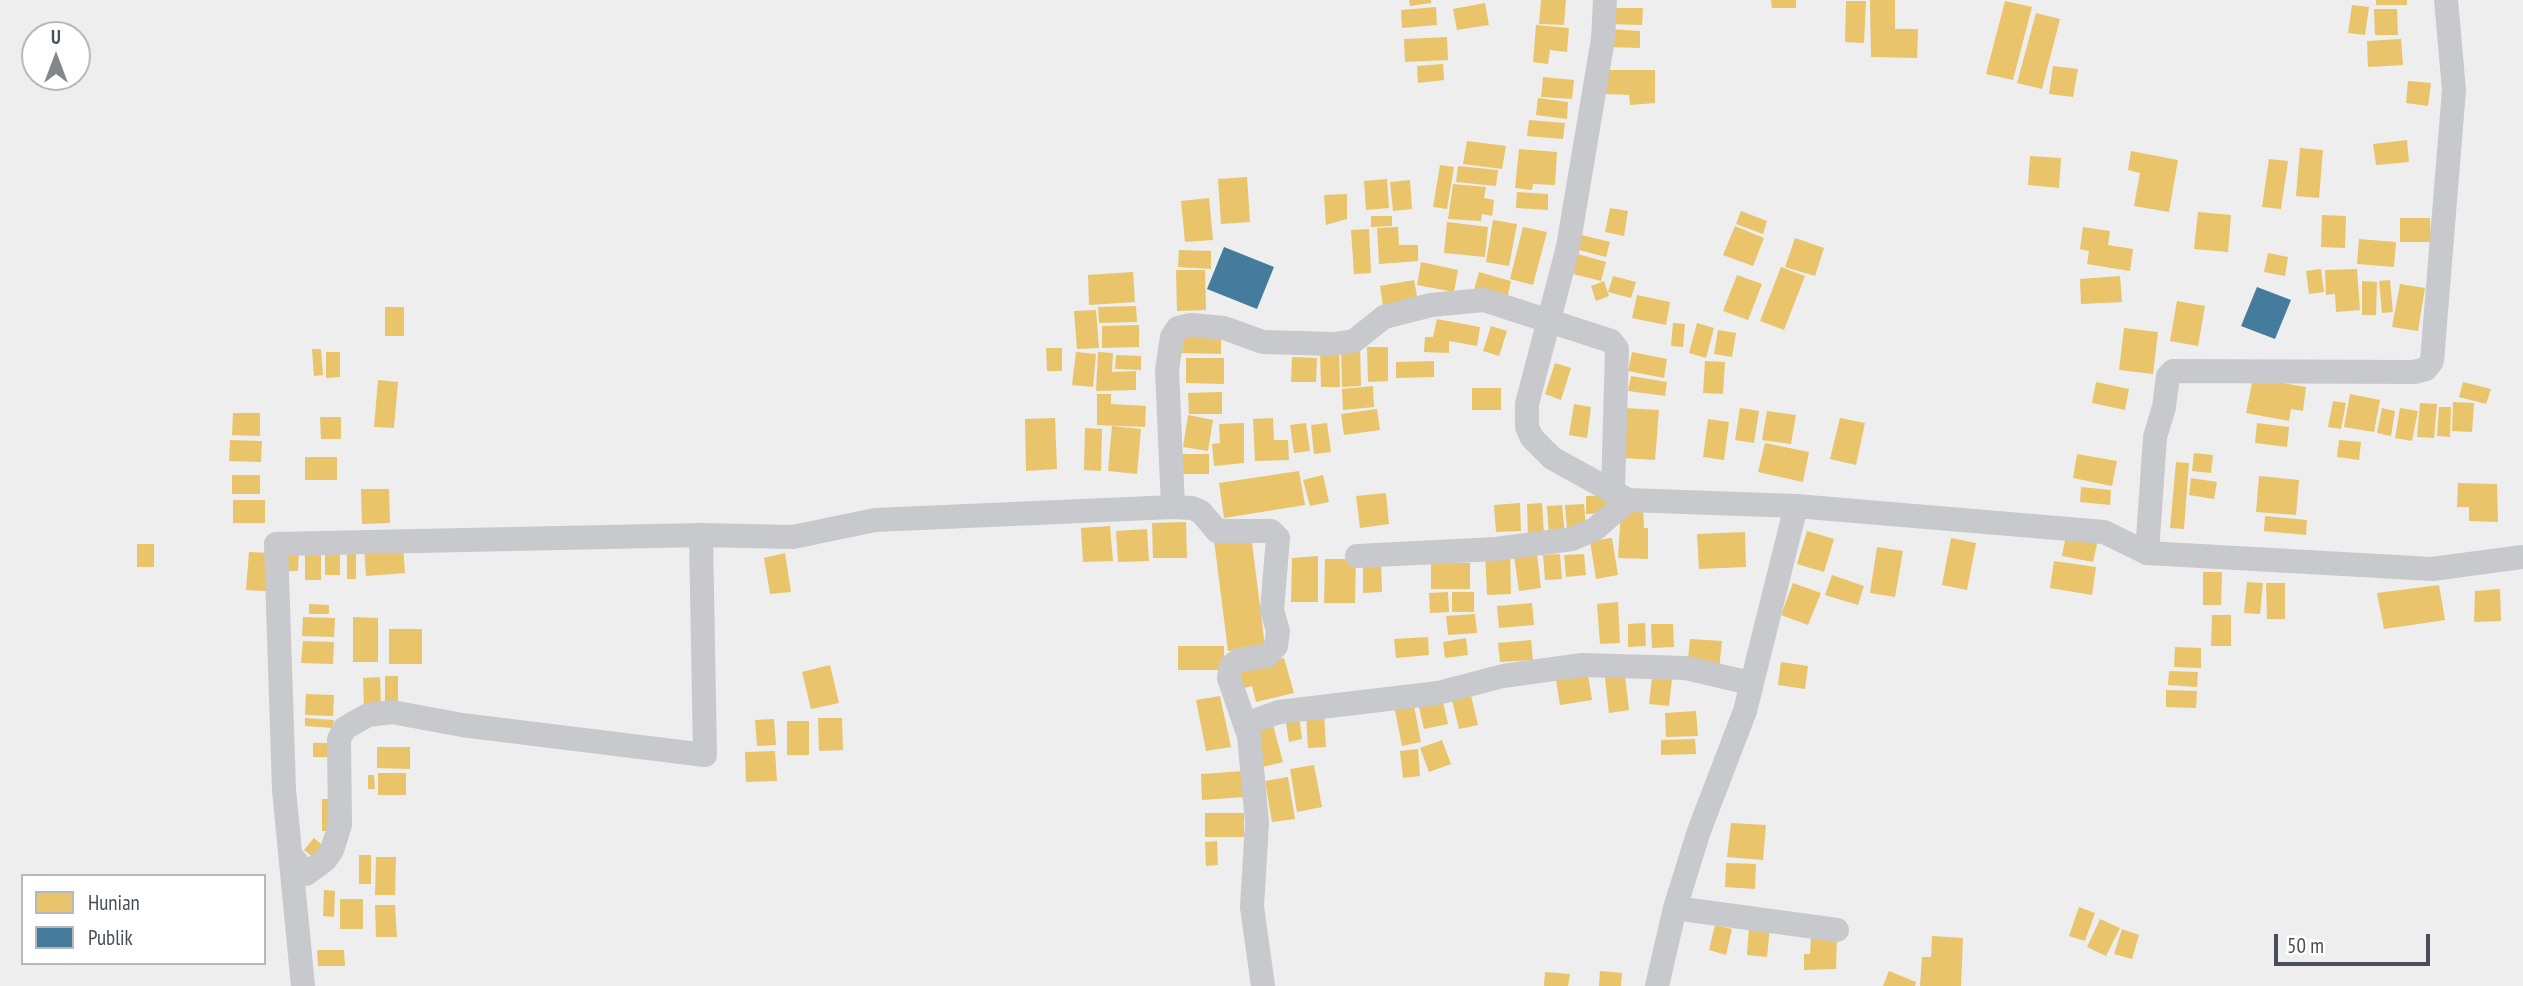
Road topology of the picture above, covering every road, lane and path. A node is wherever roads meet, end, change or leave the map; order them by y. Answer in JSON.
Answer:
{"nodes":[{"id":1,"x":1605,"y":0,"type":"edge"},
{"id":2,"x":2446,"y":0,"type":"edge"},
{"id":3,"x":1548,"y":321,"type":"junction"},
{"id":4,"x":1621,"y":496,"type":"junction"},
{"id":5,"x":1796,"y":506,"type":"junction"},
{"id":6,"x":1173,"y":507,"type":"junction"},
{"id":7,"x":701,"y":535,"type":"junction"},
{"id":8,"x":2147,"y":553,"type":"junction"},
{"id":9,"x":1357,"y":556,"type":"dead end"},
{"id":10,"x":2523,"y":557,"type":"edge"},
{"id":11,"x":1750,"y":683,"type":"junction"},
{"id":12,"x":1245,"y":724,"type":"junction"},
{"id":13,"x":290,"y":854,"type":"junction"},
{"id":14,"x":1675,"y":908,"type":"junction"},
{"id":15,"x":1837,"y":930,"type":"dead end"},
{"id":16,"x":303,"y":986,"type":"edge"},
{"id":17,"x":1262,"y":986,"type":"edge"},
{"id":18,"x":1657,"y":986,"type":"edge"}],
"edges":[{"from":1,"to":3,"type":"street"},
{"from":2,"to":8,"type":"street"},
{"from":3,"to":4,"type":"street"},
{"from":3,"to":4,"type":"street"},
{"from":3,"to":6,"type":"street"},
{"from":4,"to":5,"type":"street"},
{"from":4,"to":9,"type":"street"},
{"from":5,"to":8,"type":"street"},
{"from":5,"to":11,"type":"street"},
{"from":6,"to":7,"type":"street"},
{"from":6,"to":12,"type":"street"},
{"from":7,"to":13,"type":"street"},
{"from":7,"to":13,"type":"street"},
{"from":8,"to":10,"type":"street"},
{"from":11,"to":12,"type":"street"},
{"from":11,"to":14,"type":"street"},
{"from":12,"to":17,"type":"street"},
{"from":13,"to":16,"type":"street"},
{"from":14,"to":15,"type":"street"},
{"from":14,"to":18,"type":"street"}]}
